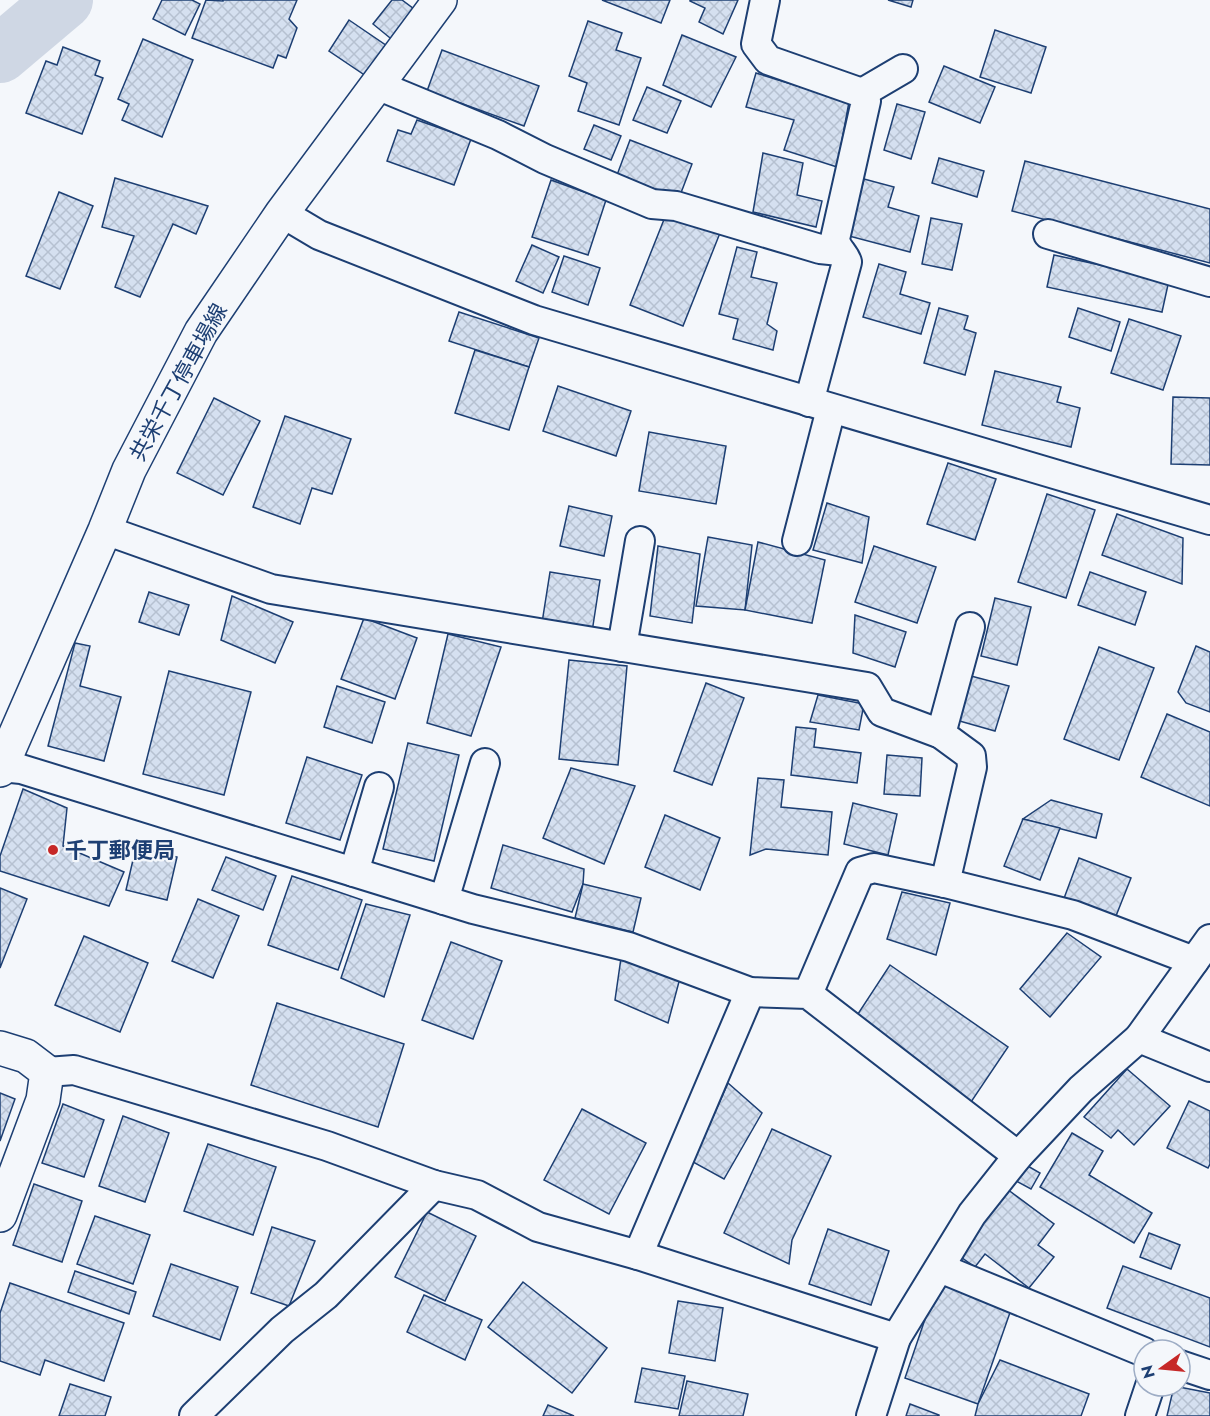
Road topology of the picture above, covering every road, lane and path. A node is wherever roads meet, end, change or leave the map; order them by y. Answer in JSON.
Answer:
{"nodes":[{"id":1,"x":440,"y":0,"type":"edge"},
{"id":2,"x":765,"y":0,"type":"edge"},
{"id":3,"x":903,"y":69,"type":"dead end"},
{"id":4,"x":377,"y":85,"type":"junction"},
{"id":5,"x":862,"y":93,"type":"junction"},
{"id":6,"x":282,"y":213,"type":"junction"},
{"id":7,"x":1048,"y":234,"type":"dead end"},
{"id":8,"x":840,"y":251,"type":"junction"},
{"id":9,"x":1210,"y":282,"type":"edge"},
{"id":10,"x":820,"y":405,"type":"junction"},
{"id":11,"x":1210,"y":520,"type":"edge"},
{"id":12,"x":105,"y":530,"type":"junction"},
{"id":13,"x":640,"y":541,"type":"dead end"},
{"id":14,"x":797,"y":541,"type":"dead end"},
{"id":15,"x":970,"y":627,"type":"dead end"},
{"id":16,"x":622,"y":647,"type":"junction"},
{"id":17,"x":941,"y":734,"type":"junction"},
{"id":18,"x":485,"y":763,"type":"dead end"},
{"id":19,"x":0,"y":768,"type":"edge"},
{"id":20,"x":379,"y":786,"type":"dead end"},
{"id":21,"x":354,"y":872,"type":"junction"},
{"id":22,"x":945,"y":883,"type":"junction"},
{"id":23,"x":444,"y":900,"type":"junction"},
{"id":24,"x":1202,"y":950,"type":"edge"},
{"id":25,"x":750,"y":992,"type":"junction"},
{"id":26,"x":808,"y":994,"type":"junction"},
{"id":27,"x":1139,"y":1038,"type":"junction"},
{"id":28,"x":0,"y":1048,"type":"edge"},
{"id":29,"x":1210,"y":1067,"type":"edge"},
{"id":30,"x":47,"y":1072,"type":"junction"},
{"id":31,"x":1018,"y":1156,"type":"junction"},
{"id":32,"x":434,"y":1185,"type":"junction"},
{"id":33,"x":0,"y":1215,"type":"edge"},
{"id":34,"x":638,"y":1255,"type":"junction"},
{"id":35,"x":940,"y":1268,"type":"junction"},
{"id":36,"x":896,"y":1338,"type":"junction"},
{"id":37,"x":1132,"y":1347,"type":"edge"},
{"id":38,"x":1192,"y":1369,"type":"edge"},
{"id":39,"x":1210,"y":1375,"type":"edge"},
{"id":40,"x":1146,"y":1398,"type":"edge"},
{"id":41,"x":194,"y":1416,"type":"edge"},
{"id":42,"x":871,"y":1416,"type":"edge"},
{"id":43,"x":1140,"y":1416,"type":"edge"}],
"edges":[{"from":1,"to":4,"type":"main road","name":"共栄千丁停車場線"},
{"from":2,"to":5,"type":"street"},
{"from":3,"to":5,"type":"street"},
{"from":4,"to":6,"type":"main road","name":"共栄千丁停車場線"},
{"from":4,"to":8,"type":"street"},
{"from":5,"to":8,"type":"street"},
{"from":6,"to":10,"type":"street"},
{"from":6,"to":12,"type":"main road","name":"共栄千丁停車場線"},
{"from":7,"to":9,"type":"street"},
{"from":8,"to":10,"type":"street"},
{"from":10,"to":11,"type":"street"},
{"from":10,"to":14,"type":"street"},
{"from":12,"to":16,"type":"street"},
{"from":12,"to":19,"type":"main road","name":"共栄千丁停車場線"},
{"from":13,"to":16,"type":"street"},
{"from":15,"to":17,"type":"street"},
{"from":16,"to":17,"type":"street"},
{"from":17,"to":22,"type":"street"},
{"from":18,"to":23,"type":"street"},
{"from":19,"to":21,"type":"street"},
{"from":20,"to":21,"type":"street"},
{"from":21,"to":23,"type":"street"},
{"from":22,"to":24,"type":"street"},
{"from":22,"to":26,"type":"street"},
{"from":23,"to":25,"type":"street"},
{"from":24,"to":27,"type":"street"},
{"from":25,"to":26,"type":"street"},
{"from":25,"to":34,"type":"street"},
{"from":26,"to":31,"type":"street"},
{"from":27,"to":29,"type":"street"},
{"from":27,"to":31,"type":"street"},
{"from":28,"to":30,"type":"main road"},
{"from":30,"to":32,"type":"street"},
{"from":30,"to":33,"type":"main road"},
{"from":31,"to":35,"type":"street"},
{"from":32,"to":34,"type":"street"},
{"from":32,"to":41,"type":"street"},
{"from":34,"to":36,"type":"street"},
{"from":35,"to":36,"type":"street"},
{"from":35,"to":37,"type":"street"},
{"from":36,"to":42,"type":"street"},
{"from":38,"to":39,"type":"street"},
{"from":40,"to":43,"type":"street"}]}
